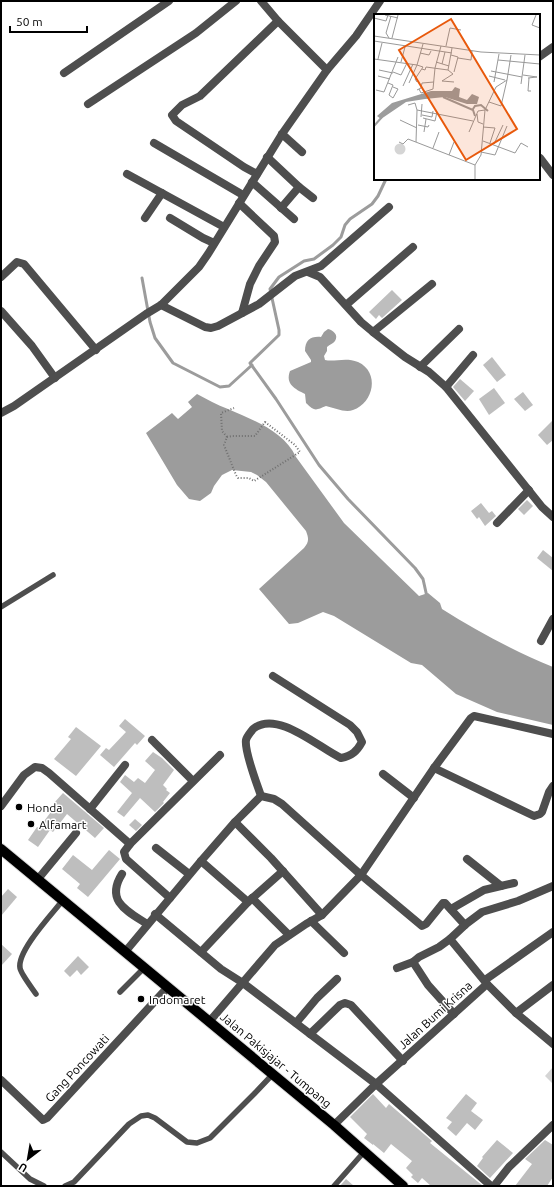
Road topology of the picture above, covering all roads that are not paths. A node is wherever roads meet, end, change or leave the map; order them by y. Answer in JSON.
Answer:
{"nodes":[{"id":1,"x":169,"y":1,"type":"edge"},
{"id":2,"x":236,"y":1,"type":"edge"},
{"id":3,"x":261,"y":1,"type":"edge"},
{"id":4,"x":380,"y":1,"type":"edge"},
{"id":5,"x":278,"y":21,"type":"junction"},
{"id":6,"x":553,"y":47,"type":"edge"},
{"id":7,"x":540,"y":56,"type":"edge"},
{"id":8,"x":326,"y":70,"type":"junction"},
{"id":9,"x":64,"y":73,"type":"dead end"},
{"id":10,"x":88,"y":104,"type":"dead end"},
{"id":11,"x":282,"y":134,"type":"junction"},
{"id":12,"x":154,"y":143,"type":"dead end"},
{"id":13,"x":302,"y":152,"type":"dead end"},
{"id":14,"x":267,"y":157,"type":"junction"},
{"id":15,"x":540,"y":158,"type":"dead end"},
{"id":16,"x":127,"y":174,"type":"dead end"},
{"id":17,"x":257,"y":174,"type":"junction"},
{"id":18,"x":553,"y":174,"type":"edge"},
{"id":19,"x":252,"y":182,"type":"junction"},
{"id":20,"x":299,"y":188,"type":"junction"},
{"id":21,"x":162,"y":193,"type":"junction"},
{"id":22,"x":243,"y":195,"type":"junction"},
{"id":23,"x":313,"y":198,"type":"dead end"},
{"id":24,"x":239,"y":203,"type":"junction"},
{"id":25,"x":389,"y":207,"type":"dead end"},
{"id":26,"x":281,"y":208,"type":"junction"},
{"id":27,"x":144,"y":218,"type":"dead end"},
{"id":28,"x":170,"y":218,"type":"dead end"},
{"id":29,"x":294,"y":219,"type":"dead end"},
{"id":30,"x":224,"y":227,"type":"junction"},
{"id":31,"x":214,"y":243,"type":"junction"},
{"id":32,"x":413,"y":247,"type":"dead end"},
{"id":33,"x":308,"y":272,"type":"junction"},
{"id":34,"x":1,"y":277,"type":"edge"},
{"id":35,"x":432,"y":284,"type":"dead end"},
{"id":36,"x":161,"y":305,"type":"junction"},
{"id":37,"x":346,"y":305,"type":"junction"},
{"id":38,"x":1,"y":311,"type":"edge"},
{"id":39,"x":242,"y":313,"type":"junction"},
{"id":40,"x":459,"y":329,"type":"dead end"},
{"id":41,"x":373,"y":332,"type":"junction"},
{"id":42,"x":96,"y":350,"type":"junction"},
{"id":43,"x":473,"y":355,"type":"dead end"},
{"id":44,"x":420,"y":367,"type":"junction"},
{"id":45,"x":55,"y":378,"type":"junction"},
{"id":46,"x":446,"y":387,"type":"junction"},
{"id":47,"x":1,"y":413,"type":"edge"},
{"id":48,"x":530,"y":490,"type":"junction"},
{"id":49,"x":552,"y":513,"type":"edge"},
{"id":50,"x":497,"y":523,"type":"dead end"},
{"id":51,"x":53,"y":576,"type":"dead end"},
{"id":52,"x":1,"y":607,"type":"edge"},
{"id":53,"x":553,"y":619,"type":"edge"},
{"id":54,"x":541,"y":641,"type":"dead end"},
{"id":55,"x":273,"y":676,"type":"dead end"},
{"id":56,"x":553,"y":734,"type":"edge"},
{"id":57,"x":152,"y":740,"type":"dead end"},
{"id":58,"x":220,"y":755,"type":"dead end"},
{"id":59,"x":125,"y":765,"type":"dead end"},
{"id":60,"x":434,"y":768,"type":"junction"},
{"id":61,"x":383,"y":774,"type":"dead end"},
{"id":62,"x":193,"y":781,"type":"junction"},
{"id":63,"x":553,"y":786,"type":"edge"},
{"id":64,"x":261,"y":796,"type":"junction"},
{"id":65,"x":414,"y":798,"type":"junction"},
{"id":66,"x":1,"y":806,"type":"edge"},
{"id":67,"x":90,"y":809,"type":"junction"},
{"id":68,"x":235,"y":822,"type":"junction"},
{"id":69,"x":76,"y":833,"type":"dead end"},
{"id":70,"x":130,"y":844,"type":"junction"},
{"id":71,"x":156,"y":848,"type":"dead end"},
{"id":72,"x":1,"y":849,"type":"edge"},
{"id":73,"x":467,"y":859,"type":"dead end"},
{"id":74,"x":201,"y":860,"type":"junction"},
{"id":75,"x":283,"y":871,"type":"junction"},
{"id":76,"x":122,"y":874,"type":"dead end"},
{"id":77,"x":189,"y":874,"type":"junction"},
{"id":78,"x":361,"y":876,"type":"junction"},
{"id":79,"x":38,"y":879,"type":"junction"},
{"id":80,"x":514,"y":883,"type":"dead end"},
{"id":81,"x":500,"y":886,"type":"junction"},
{"id":82,"x":553,"y":886,"type":"edge"},
{"id":83,"x":170,"y":898,"type":"junction"},
{"id":84,"x":63,"y":900,"type":"junction"},
{"id":85,"x":250,"y":900,"type":"junction"},
{"id":86,"x":451,"y":909,"type":"junction"},
{"id":87,"x":155,"y":914,"type":"junction"},
{"id":88,"x":322,"y":915,"type":"junction"},
{"id":89,"x":311,"y":921,"type":"junction"},
{"id":90,"x":147,"y":924,"type":"junction"},
{"id":91,"x":465,"y":924,"type":"junction"},
{"id":92,"x":553,"y":932,"type":"edge"},
{"id":93,"x":289,"y":935,"type":"junction"},
{"id":94,"x":450,"y":939,"type":"junction"},
{"id":95,"x":124,"y":952,"type":"junction"},
{"id":96,"x":202,"y":952,"type":"junction"},
{"id":97,"x":344,"y":953,"type":"dead end"},
{"id":98,"x":413,"y":962,"type":"junction"},
{"id":99,"x":144,"y":968,"type":"junction"},
{"id":100,"x":397,"y":968,"type":"dead end"},
{"id":101,"x":337,"y":979,"type":"dead end"},
{"id":102,"x":486,"y":982,"type":"junction"},
{"id":103,"x":243,"y":983,"type":"junction"},
{"id":104,"x":553,"y":985,"type":"edge"},
{"id":105,"x":168,"y":987,"type":"junction"},
{"id":106,"x":120,"y":992,"type":"dead end"},
{"id":107,"x":36,"y":994,"type":"dead end"},
{"id":108,"x":516,"y":1013,"type":"junction"},
{"id":109,"x":454,"y":1014,"type":"junction"},
{"id":110,"x":209,"y":1022,"type":"junction"},
{"id":111,"x":296,"y":1023,"type":"junction"},
{"id":112,"x":310,"y":1034,"type":"junction"},
{"id":113,"x":553,"y":1044,"type":"edge"},
{"id":114,"x":403,"y":1061,"type":"junction"},
{"id":115,"x":272,"y":1074,"type":"junction"},
{"id":116,"x":1,"y":1080,"type":"edge"},
{"id":117,"x":376,"y":1084,"type":"junction"},
{"id":118,"x":334,"y":1125,"type":"junction"},
{"id":119,"x":553,"y":1125,"type":"edge"},
{"id":120,"x":1,"y":1152,"type":"edge"},
{"id":121,"x":364,"y":1152,"type":"junction"},
{"id":122,"x":44,"y":1186,"type":"edge"},
{"id":123,"x":65,"y":1186,"type":"edge"},
{"id":124,"x":334,"y":1186,"type":"edge"},
{"id":125,"x":403,"y":1186,"type":"edge"},
{"id":126,"x":492,"y":1186,"type":"edge"}],
"edges":[{"from":1,"to":9,"type":"street"},
{"from":2,"to":10,"type":"street"},
{"from":3,"to":5,"type":"street"},
{"from":4,"to":8,"type":"street"},
{"from":5,"to":8,"type":"street"},
{"from":5,"to":17,"type":"street"},
{"from":6,"to":7,"type":"street"},
{"from":8,"to":11,"type":"street"},
{"from":11,"to":13,"type":"street"},
{"from":11,"to":14,"type":"street"},
{"from":12,"to":22,"type":"street"},
{"from":14,"to":17,"type":"street"},
{"from":14,"to":20,"type":"street"},
{"from":15,"to":18,"type":"street"},
{"from":16,"to":21,"type":"street"},
{"from":17,"to":19,"type":"street"},
{"from":19,"to":22,"type":"street"},
{"from":19,"to":26,"type":"street"},
{"from":20,"to":23,"type":"street"},
{"from":20,"to":26,"type":"street"},
{"from":21,"to":27,"type":"street"},
{"from":21,"to":30,"type":"street"},
{"from":22,"to":24,"type":"street"},
{"from":24,"to":30,"type":"street"},
{"from":24,"to":39,"type":"street"},
{"from":25,"to":33,"type":"street"},
{"from":26,"to":29,"type":"street"},
{"from":28,"to":31,"type":"street"},
{"from":30,"to":31,"type":"street"},
{"from":31,"to":36,"type":"street"},
{"from":32,"to":37,"type":"street"},
{"from":33,"to":37,"type":"street"},
{"from":33,"to":39,"type":"street"},
{"from":34,"to":42,"type":"street"},
{"from":35,"to":41,"type":"street"},
{"from":36,"to":39,"type":"street"},
{"from":36,"to":42,"type":"street"},
{"from":37,"to":41,"type":"street"},
{"from":38,"to":45,"type":"street"},
{"from":40,"to":44,"type":"street"},
{"from":41,"to":44,"type":"street"},
{"from":42,"to":45,"type":"street"},
{"from":43,"to":46,"type":"street"},
{"from":44,"to":46,"type":"street"},
{"from":45,"to":47,"type":"street"},
{"from":46,"to":48,"type":"street"},
{"from":48,"to":49,"type":"street"},
{"from":48,"to":50,"type":"street"},
{"from":51,"to":52,"type":"lane"},
{"from":53,"to":54,"type":"street"},
{"from":55,"to":64,"type":"street"},
{"from":56,"to":60,"type":"street"},
{"from":57,"to":62,"type":"street"},
{"from":58,"to":62,"type":"street"},
{"from":59,"to":67,"type":"street"},
{"from":60,"to":63,"type":"street"},
{"from":60,"to":65,"type":"street"},
{"from":61,"to":65,"type":"street"},
{"from":62,"to":70,"type":"street"},
{"from":64,"to":68,"type":"street"},
{"from":64,"to":78,"type":"street"},
{"from":65,"to":78,"type":"street"},
{"from":66,"to":67,"type":"street"},
{"from":67,"to":70,"type":"street"},
{"from":68,"to":74,"type":"street"},
{"from":68,"to":75,"type":"street"},
{"from":69,"to":79,"type":"street"},
{"from":70,"to":83,"type":"street"},
{"from":71,"to":77,"type":"street"},
{"from":72,"to":79,"type":"main road","name":"Jalan Pakisjajar - Tumpang"},
{"from":73,"to":81,"type":"street"},
{"from":74,"to":77,"type":"street"},
{"from":74,"to":85,"type":"street"},
{"from":75,"to":85,"type":"street"},
{"from":75,"to":88,"type":"street"},
{"from":76,"to":90,"type":"street"},
{"from":77,"to":83,"type":"street"},
{"from":78,"to":86,"type":"street"},
{"from":78,"to":88,"type":"street"},
{"from":79,"to":84,"type":"main road","name":"Jalan Pakisjajar - Tumpang"},
{"from":80,"to":81,"type":"street"},
{"from":81,"to":86,"type":"street"},
{"from":82,"to":91,"type":"street"},
{"from":83,"to":87,"type":"street"},
{"from":84,"to":95,"type":"main road","name":"Jalan Pakisjajar - Tumpang"},
{"from":84,"to":107,"type":"lane"},
{"from":85,"to":93,"type":"street"},
{"from":85,"to":96,"type":"street"},
{"from":86,"to":91,"type":"street"},
{"from":87,"to":90,"type":"street"},
{"from":87,"to":96,"type":"street"},
{"from":88,"to":89,"type":"street"},
{"from":89,"to":93,"type":"street"},
{"from":89,"to":97,"type":"street"},
{"from":90,"to":95,"type":"street"},
{"from":91,"to":94,"type":"street"},
{"from":92,"to":102,"type":"street"},
{"from":93,"to":103,"type":"street"},
{"from":94,"to":98,"type":"street"},
{"from":94,"to":102,"type":"street"},
{"from":95,"to":99,"type":"main road","name":"Jalan Pakisjajar - Tumpang"},
{"from":96,"to":103,"type":"street"},
{"from":98,"to":100,"type":"street"},
{"from":98,"to":109,"type":"street"},
{"from":99,"to":105,"type":"main road","name":"Jalan Pakisjajar - Tumpang"},
{"from":99,"to":106,"type":"lane"},
{"from":101,"to":111,"type":"street"},
{"from":102,"to":108,"type":"street","name":"Jalan Bumi Krisna"},
{"from":102,"to":109,"type":"street","name":"Jalan Bumi Krisna"},
{"from":103,"to":110,"type":"street"},
{"from":103,"to":111,"type":"street"},
{"from":104,"to":108,"type":"street"},
{"from":105,"to":110,"type":"main road","name":"Jalan Pakisjajar - Tumpang"},
{"from":105,"to":116,"type":"street","name":"Gang Poncowati"},
{"from":108,"to":113,"type":"street","name":"Jalan Bumi Krisna"},
{"from":109,"to":114,"type":"street","name":"Jalan Bumi Krisna"},
{"from":110,"to":115,"type":"main road","name":"Jalan Pakisjajar - Tumpang"},
{"from":111,"to":112,"type":"street"},
{"from":112,"to":114,"type":"street"},
{"from":112,"to":117,"type":"street"},
{"from":114,"to":117,"type":"street","name":"Jalan Bumi Krisna"},
{"from":115,"to":118,"type":"main road","name":"Jalan Pakisjajar - Tumpang"},
{"from":115,"to":123,"type":"lane"},
{"from":117,"to":118,"type":"street","name":"Jalan Bumi Krisna"},
{"from":117,"to":126,"type":"street"},
{"from":118,"to":121,"type":"main road","name":"Jalan Pakisjajar - Tumpang"},
{"from":119,"to":126,"type":"street"},
{"from":120,"to":122,"type":"lane"},
{"from":121,"to":124,"type":"lane"},
{"from":121,"to":125,"type":"main road","name":"Jalan Pakisjajar - Tumpang"}]}
